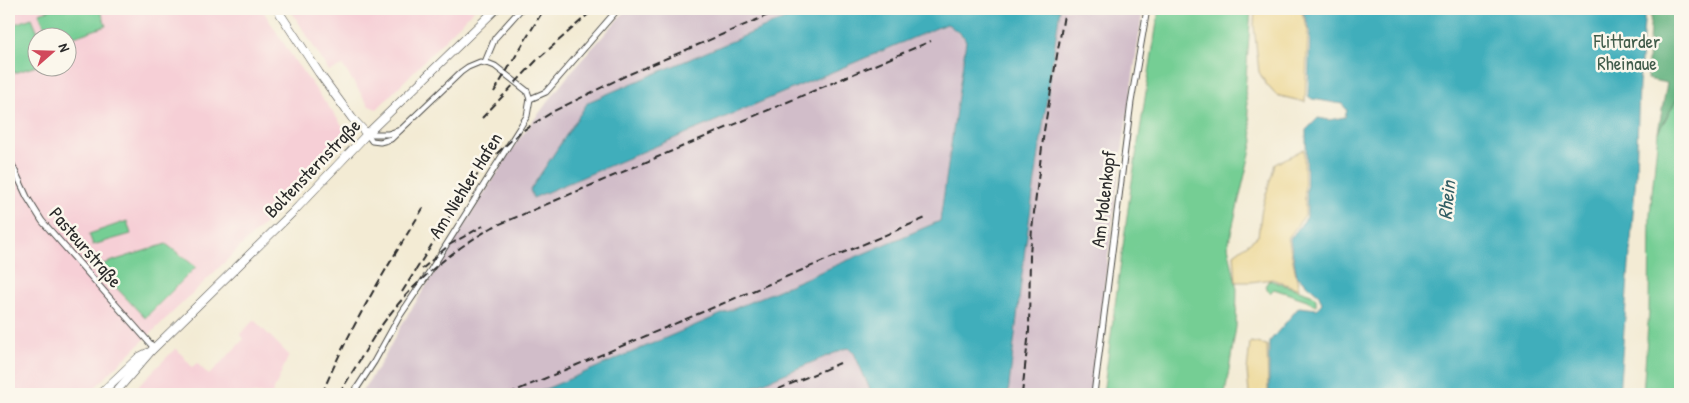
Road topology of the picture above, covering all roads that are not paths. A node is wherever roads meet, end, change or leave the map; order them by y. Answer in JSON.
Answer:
{"nodes":[{"id":1,"x":278,"y":9,"type":"edge"},
{"id":2,"x":496,"y":9,"type":"edge"},
{"id":3,"x":521,"y":9,"type":"edge"},
{"id":4,"x":618,"y":9,"type":"edge"},
{"id":5,"x":1147,"y":9,"type":"edge"},
{"id":6,"x":485,"y":62,"type":"junction"},
{"id":7,"x":530,"y":98,"type":"junction"},
{"id":8,"x":400,"y":130,"type":"junction"},
{"id":9,"x":367,"y":134,"type":"junction"},
{"id":10,"x":9,"y":158,"type":"edge"},
{"id":11,"x":153,"y":349,"type":"junction"},
{"id":12,"x":100,"y":394,"type":"edge"},
{"id":13,"x":114,"y":394,"type":"edge"},
{"id":14,"x":353,"y":394,"type":"edge"},
{"id":15,"x":1094,"y":394,"type":"edge"}],
"edges":[{"from":1,"to":9,"type":"main road"},
{"from":2,"to":9,"type":"main road","name":"Boltensternstraße"},
{"from":3,"to":6,"type":"street"},
{"from":4,"to":7,"type":"street"},
{"from":5,"to":15,"type":"street","name":"Am Molenkopf"},
{"from":6,"to":7,"type":"street"},
{"from":6,"to":8,"type":"street"},
{"from":7,"to":14,"type":"street","name":"Am Niehler Hafen"},
{"from":8,"to":9,"type":"street"},
{"from":8,"to":9,"type":"street"},
{"from":9,"to":11,"type":"main road","name":"Boltensternstraße"},
{"from":10,"to":11,"type":"street","name":"Pasteurstraße"},
{"from":11,"to":12,"type":"main road","name":"Boltensternstraße"},
{"from":11,"to":13,"type":"main road","name":"Boltensternstraße"}]}
